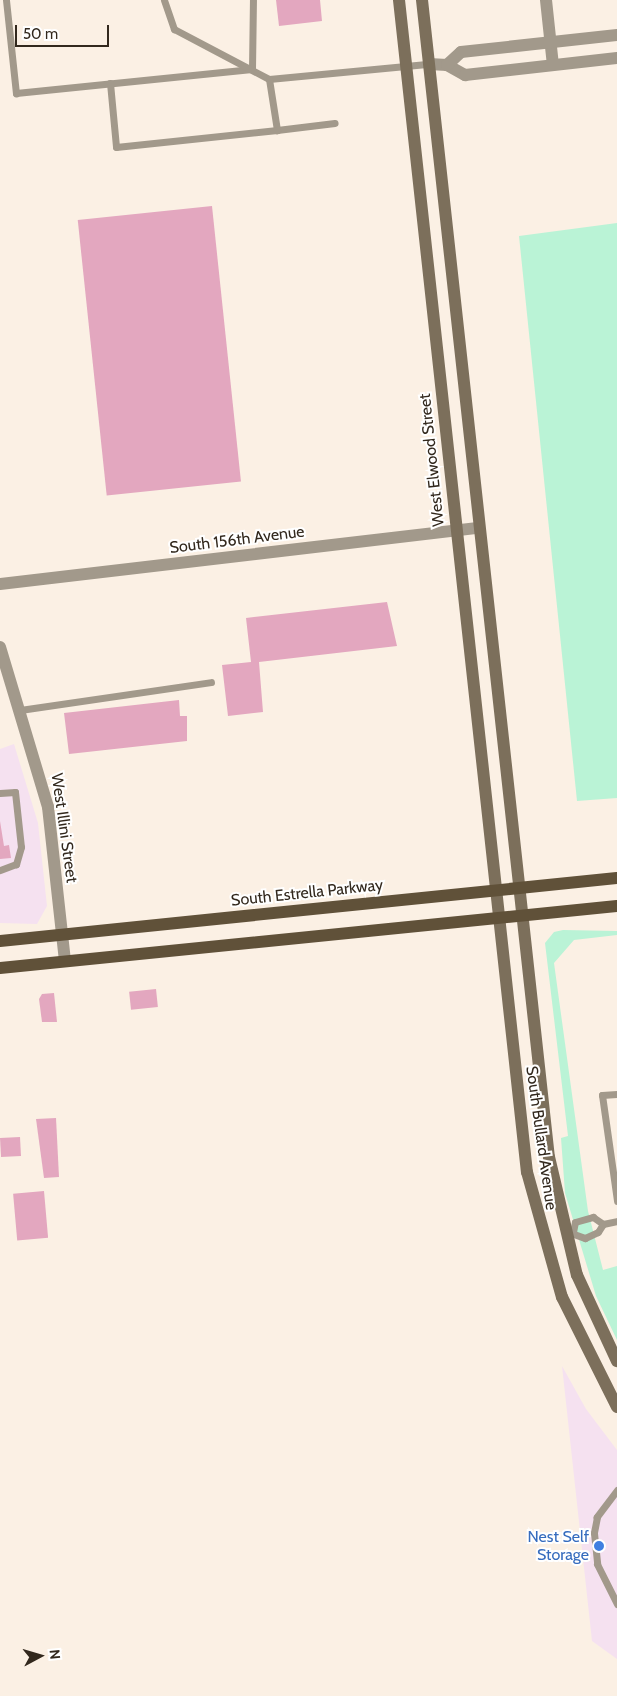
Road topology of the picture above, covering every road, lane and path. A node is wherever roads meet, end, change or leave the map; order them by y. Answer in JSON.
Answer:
{"nodes":[{"id":1,"x":6,"y":0,"type":"edge"},
{"id":2,"x":164,"y":0,"type":"edge"},
{"id":3,"x":253,"y":0,"type":"edge"},
{"id":4,"x":399,"y":0,"type":"edge"},
{"id":5,"x":422,"y":0,"type":"edge"},
{"id":6,"x":546,"y":0,"type":"edge"},
{"id":7,"x":617,"y":35,"type":"edge"},
{"id":8,"x":550,"y":42,"type":"junction"},
{"id":9,"x":617,"y":58,"type":"edge"},
{"id":10,"x":429,"y":64,"type":"junction"},
{"id":11,"x":447,"y":64,"type":"junction"},
{"id":12,"x":553,"y":65,"type":"junction"},
{"id":13,"x":406,"y":66,"type":"junction"},
{"id":14,"x":252,"y":68,"type":"junction"},
{"id":15,"x":269,"y":80,"type":"junction"},
{"id":16,"x":110,"y":83,"type":"junction"},
{"id":17,"x":335,"y":123,"type":"dead end"},
{"id":18,"x":277,"y":130,"type":"junction"},
{"id":19,"x":478,"y":528,"type":"junction"},
{"id":20,"x":456,"y":531,"type":"junction"},
{"id":21,"x":0,"y":584,"type":"edge"},
{"id":22,"x":0,"y":647,"type":"edge"},
{"id":23,"x":212,"y":682,"type":"dead end"},
{"id":24,"x":20,"y":710,"type":"junction"},
{"id":25,"x":0,"y":793,"type":"edge"},
{"id":26,"x":0,"y":870,"type":"edge"},
{"id":27,"x":617,"y":878,"type":"edge"},
{"id":28,"x":518,"y":888,"type":"junction"},
{"id":29,"x":493,"y":891,"type":"junction"},
{"id":30,"x":617,"y":906,"type":"edge"},
{"id":31,"x":520,"y":916,"type":"junction"},
{"id":32,"x":496,"y":917,"type":"junction"},
{"id":33,"x":62,"y":935,"type":"junction"},
{"id":34,"x":0,"y":941,"type":"edge"},
{"id":35,"x":65,"y":961,"type":"junction"},
{"id":36,"x":0,"y":968,"type":"edge"},
{"id":37,"x":617,"y":1094,"type":"edge"},
{"id":38,"x":617,"y":1201,"type":"edge"},
{"id":39,"x":617,"y":1221,"type":"edge"},
{"id":40,"x":603,"y":1224,"type":"junction"},
{"id":41,"x":569,"y":1233,"type":"junction"},
{"id":42,"x":617,"y":1361,"type":"edge"},
{"id":43,"x":617,"y":1407,"type":"edge"},
{"id":44,"x":617,"y":1490,"type":"edge"},
{"id":45,"x":617,"y":1604,"type":"edge"}],
"edges":[{"from":1,"to":16,"type":"lane"},
{"from":2,"to":14,"type":"lane"},
{"from":3,"to":14,"type":"lane"},
{"from":4,"to":13,"type":"main road","name":"West Elwood Street"},
{"from":5,"to":10,"type":"main road"},
{"from":6,"to":8,"type":"street"},
{"from":7,"to":8,"type":"street"},
{"from":8,"to":11,"type":"street"},
{"from":8,"to":12,"type":"street"},
{"from":9,"to":12,"type":"street"},
{"from":10,"to":11,"type":"street"},
{"from":10,"to":13,"type":"lane"},
{"from":10,"to":19,"type":"main road"},
{"from":11,"to":12,"type":"street"},
{"from":13,"to":15,"type":"lane"},
{"from":13,"to":20,"type":"main road","name":"West Elwood Street"},
{"from":14,"to":15,"type":"lane"},
{"from":14,"to":16,"type":"lane"},
{"from":15,"to":18,"type":"lane"},
{"from":16,"to":18,"type":"lane"},
{"from":17,"to":18,"type":"lane"},
{"from":19,"to":20,"type":"street","name":"South 156th Avenue"},
{"from":19,"to":28,"type":"main road"},
{"from":20,"to":21,"type":"street","name":"South 156th Avenue"},
{"from":20,"to":29,"type":"main road","name":"West Elwood Street"},
{"from":22,"to":24,"type":"street","name":"West Illini Street"},
{"from":23,"to":24,"type":"lane"},
{"from":24,"to":33,"type":"street","name":"West Illini Street"},
{"from":25,"to":26,"type":"lane"},
{"from":27,"to":28,"type":"main road","name":"South Estrella Parkway"},
{"from":28,"to":29,"type":"main road","name":"South Estrella Parkway"},
{"from":28,"to":31,"type":"main road"},
{"from":29,"to":32,"type":"main road","name":"West Elwood Street"},
{"from":29,"to":33,"type":"main road","name":"South Estrella Parkway"},
{"from":30,"to":31,"type":"main road"},
{"from":31,"to":32,"type":"main road"},
{"from":31,"to":41,"type":"main road","name":"South Bullard Avenue"},
{"from":32,"to":35,"type":"main road"},
{"from":32,"to":43,"type":"main road","name":"South Bullard Avenue"},
{"from":33,"to":34,"type":"main road","name":"South Estrella Parkway"},
{"from":33,"to":35,"type":"street","name":"West Illini Street"},
{"from":35,"to":36,"type":"main road"},
{"from":37,"to":38,"type":"lane"},
{"from":39,"to":40,"type":"lane"},
{"from":40,"to":41,"type":"lane"},
{"from":40,"to":41,"type":"lane"},
{"from":41,"to":42,"type":"main road","name":"South Bullard Avenue"},
{"from":44,"to":45,"type":"lane"}]}
